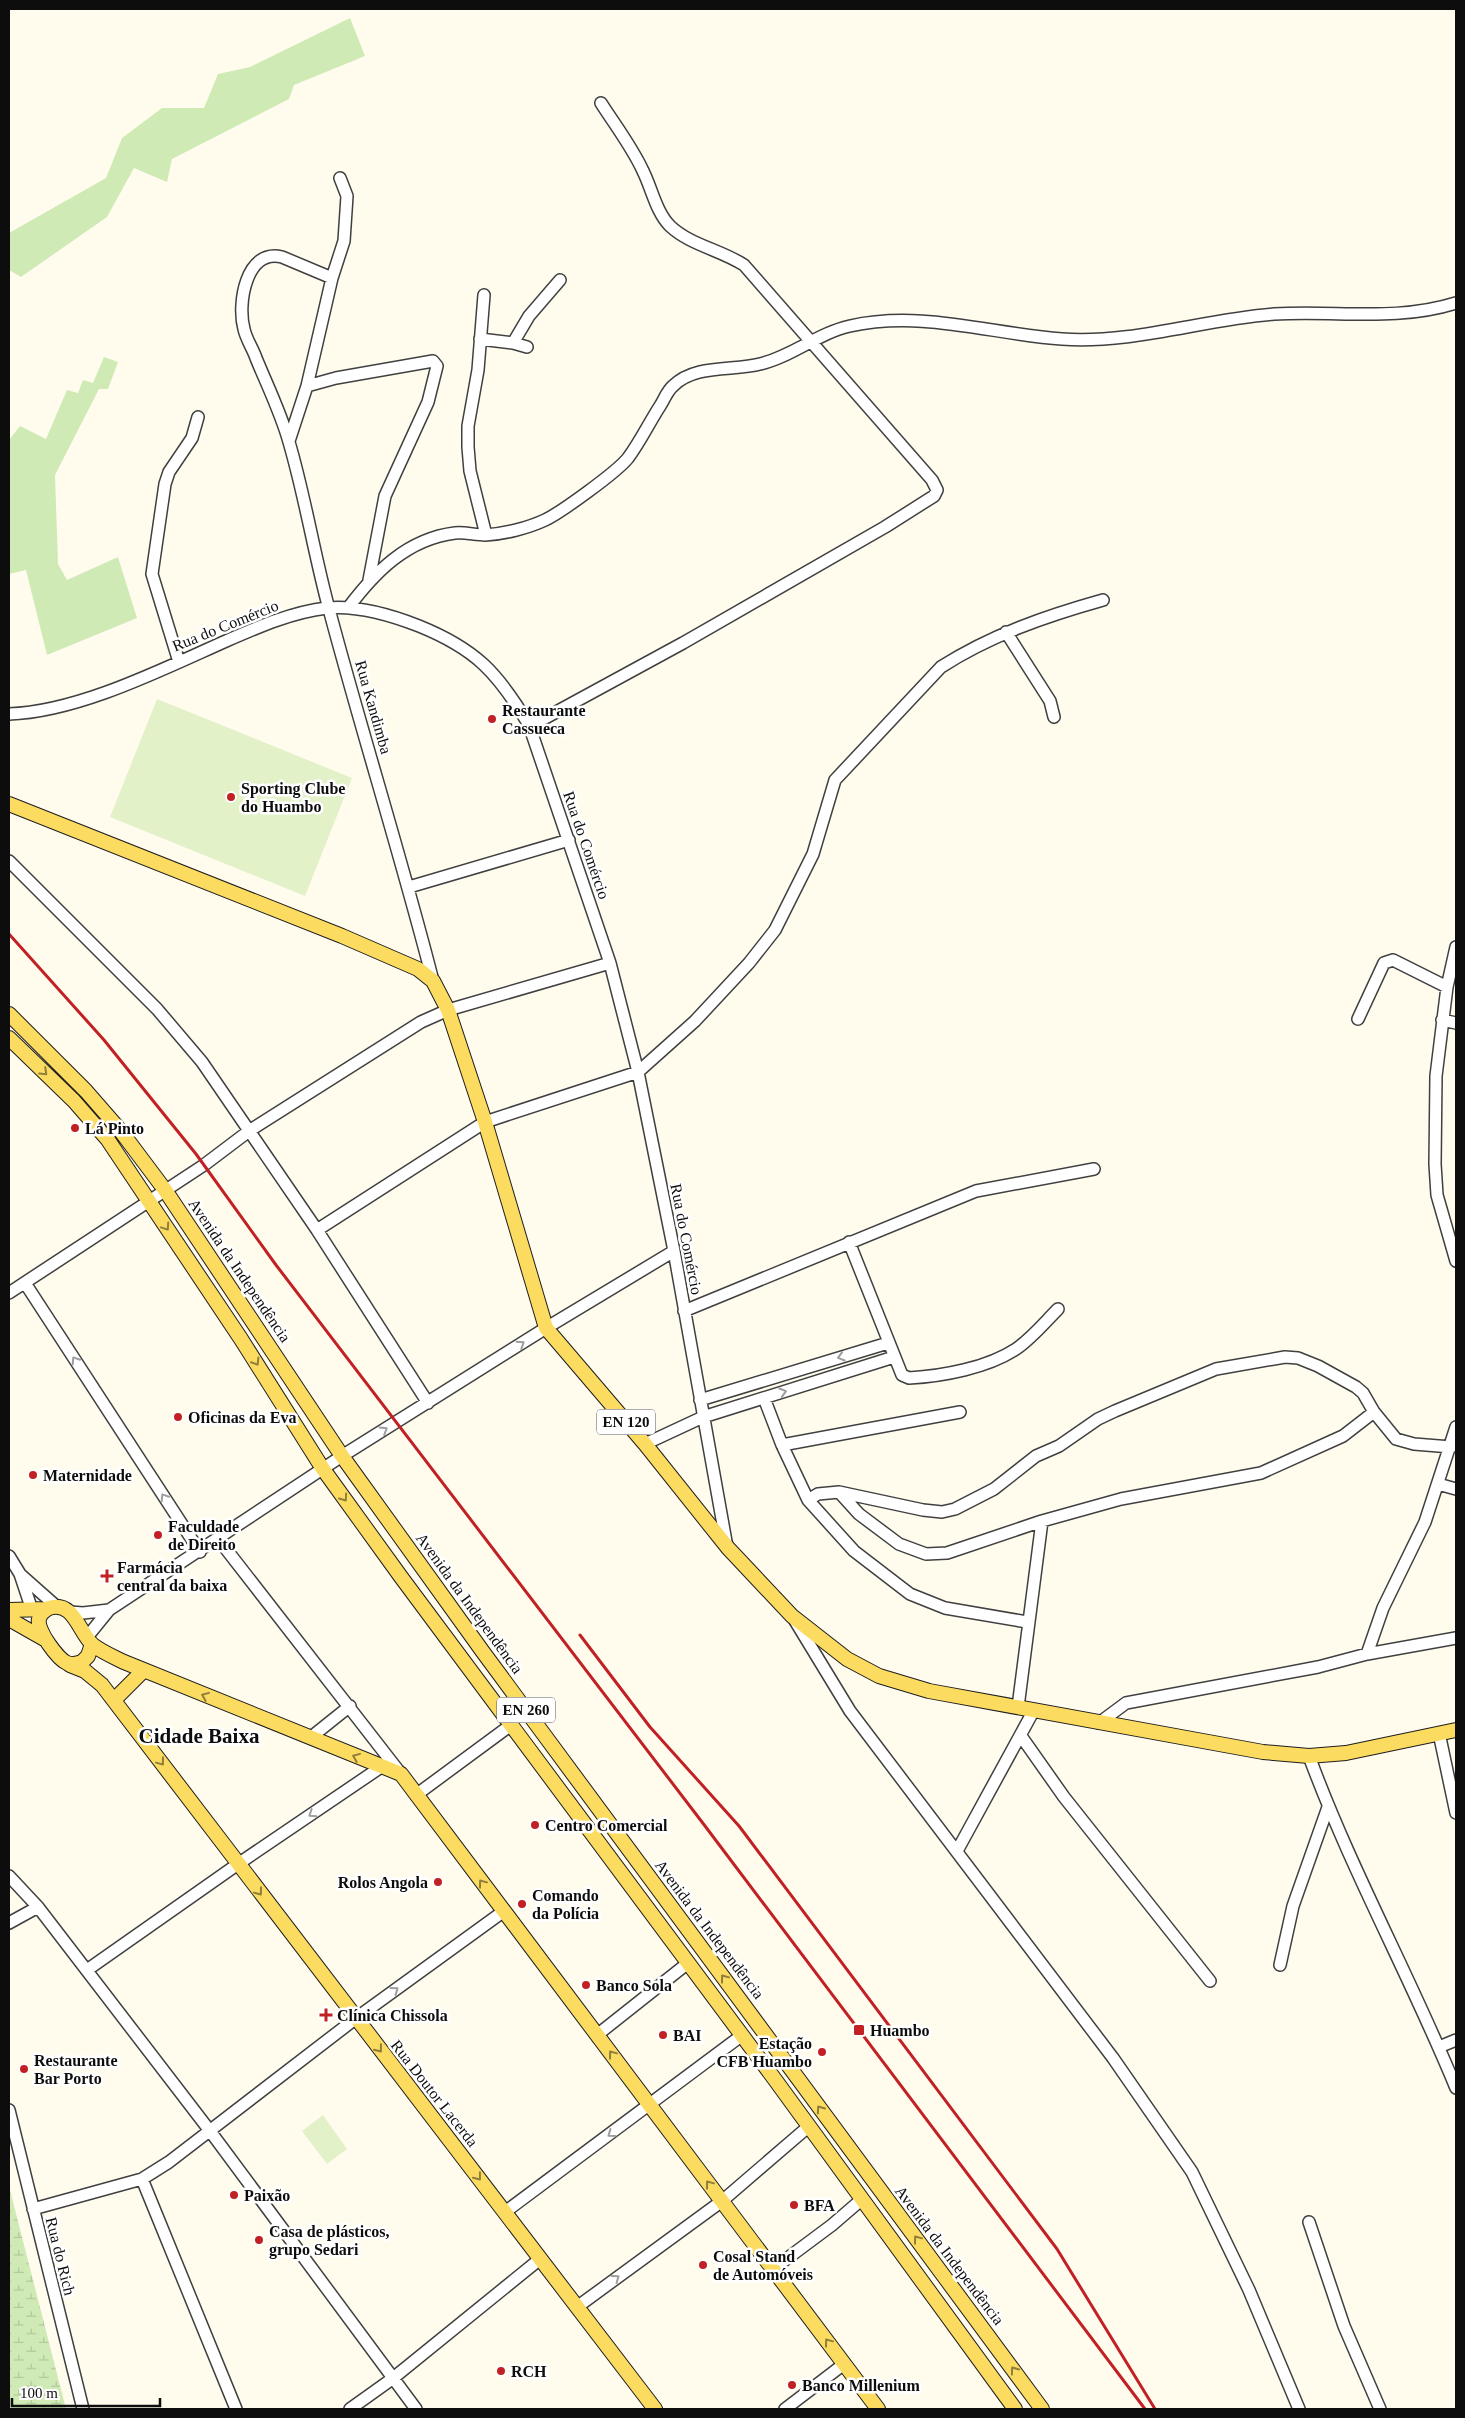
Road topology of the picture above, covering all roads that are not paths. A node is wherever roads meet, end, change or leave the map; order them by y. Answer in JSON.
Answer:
{"nodes":[{"id":1,"x":600,"y":103,"type":"dead end"},
{"id":2,"x":340,"y":178,"type":"dead end"},
{"id":3,"x":332,"y":278,"type":"junction"},
{"id":4,"x":560,"y":280,"type":"dead end"},
{"id":5,"x":484,"y":295,"type":"dead end"},
{"id":6,"x":1456,"y":303,"type":"edge"},
{"id":7,"x":480,"y":340,"type":"junction"},
{"id":8,"x":811,"y":340,"type":"junction"},
{"id":9,"x":513,"y":343,"type":"junction"},
{"id":10,"x":527,"y":347,"type":"dead end"},
{"id":11,"x":307,"y":386,"type":"junction"},
{"id":12,"x":198,"y":417,"type":"dead end"},
{"id":13,"x":289,"y":441,"type":"junction"},
{"id":14,"x":486,"y":534,"type":"junction"},
{"id":15,"x":369,"y":580,"type":"junction"},
{"id":16,"x":1103,"y":600,"type":"dead end"},
{"id":17,"x":328,"y":608,"type":"junction"},
{"id":18,"x":348,"y":608,"type":"junction"},
{"id":19,"x":1006,"y":632,"type":"junction"},
{"id":20,"x":179,"y":662,"type":"junction"},
{"id":21,"x":9,"y":714,"type":"edge"},
{"id":22,"x":1054,"y":717,"type":"dead end"},
{"id":23,"x":528,"y":725,"type":"junction"},
{"id":24,"x":9,"y":804,"type":"edge"},
{"id":25,"x":569,"y":840,"type":"junction"},
{"id":26,"x":9,"y":861,"type":"edge"},
{"id":27,"x":409,"y":887,"type":"junction"},
{"id":28,"x":1456,"y":947,"type":"edge"},
{"id":29,"x":610,"y":963,"type":"junction"},
{"id":30,"x":1454,"y":966,"type":"edge"},
{"id":31,"x":433,"y":981,"type":"junction"},
{"id":32,"x":1447,"y":987,"type":"junction"},
{"id":33,"x":448,"y":1010,"type":"junction"},
{"id":34,"x":9,"y":1014,"type":"edge"},
{"id":35,"x":1358,"y":1019,"type":"dead end"},
{"id":36,"x":1442,"y":1020,"type":"junction"},
{"id":37,"x":1456,"y":1023,"type":"edge"},
{"id":38,"x":9,"y":1038,"type":"edge"},
{"id":39,"x":638,"y":1072,"type":"junction"},
{"id":40,"x":485,"y":1122,"type":"junction"},
{"id":41,"x":249,"y":1131,"type":"junction"},
{"id":42,"x":1094,"y":1169,"type":"dead end"},
{"id":43,"x":165,"y":1190,"type":"junction"},
{"id":44,"x":149,"y":1202,"type":"junction"},
{"id":45,"x":317,"y":1230,"type":"junction"},
{"id":46,"x":849,"y":1242,"type":"junction"},
{"id":47,"x":674,"y":1251,"type":"junction"},
{"id":48,"x":1456,"y":1261,"type":"edge"},
{"id":49,"x":25,"y":1283,"type":"junction"},
{"id":50,"x":9,"y":1292,"type":"edge"},
{"id":51,"x":1058,"y":1309,"type":"dead end"},
{"id":52,"x":684,"y":1311,"type":"junction"},
{"id":53,"x":257,"y":1327,"type":"junction"},
{"id":54,"x":546,"y":1328,"type":"junction"},
{"id":55,"x":241,"y":1339,"type":"junction"},
{"id":56,"x":888,"y":1342,"type":"junction"},
{"id":57,"x":894,"y":1357,"type":"junction"},
{"id":58,"x":764,"y":1398,"type":"junction"},
{"id":59,"x":700,"y":1400,"type":"junction"},
{"id":60,"x":428,"y":1403,"type":"junction"},
{"id":61,"x":960,"y":1412,"type":"dead end"},
{"id":62,"x":1374,"y":1412,"type":"junction"},
{"id":63,"x":703,"y":1417,"type":"junction"},
{"id":64,"x":1456,"y":1427,"type":"edge"},
{"id":65,"x":645,"y":1444,"type":"junction"},
{"id":66,"x":782,"y":1445,"type":"junction"},
{"id":67,"x":1451,"y":1447,"type":"junction"},
{"id":68,"x":342,"y":1456,"type":"junction"},
{"id":69,"x":323,"y":1469,"type":"junction"},
{"id":70,"x":1438,"y":1484,"type":"junction"},
{"id":71,"x":1456,"y":1489,"type":"edge"},
{"id":72,"x":839,"y":1492,"type":"junction"},
{"id":73,"x":808,"y":1500,"type":"junction"},
{"id":74,"x":1042,"y":1521,"type":"junction"},
{"id":75,"x":219,"y":1540,"type":"junction"},
{"id":76,"x":728,"y":1548,"type":"junction"},
{"id":77,"x":200,"y":1552,"type":"junction"},
{"id":78,"x":9,"y":1556,"type":"edge"},
{"id":79,"x":420,"y":1564,"type":"junction"},
{"id":80,"x":20,"y":1574,"type":"junction"},
{"id":81,"x":401,"y":1577,"type":"junction"},
{"id":82,"x":431,"y":1579,"type":"junction"},
{"id":83,"x":413,"y":1593,"type":"junction"},
{"id":84,"x":52,"y":1608,"type":"junction"},
{"id":85,"x":9,"y":1610,"type":"edge"},
{"id":86,"x":32,"y":1610,"type":"junction"},
{"id":87,"x":109,"y":1610,"type":"junction"},
{"id":88,"x":70,"y":1612,"type":"junction"},
{"id":89,"x":792,"y":1616,"type":"junction"},
{"id":90,"x":9,"y":1619,"type":"edge"},
{"id":91,"x":1027,"y":1622,"type":"junction"},
{"id":92,"x":39,"y":1626,"type":"junction"},
{"id":93,"x":1456,"y":1638,"type":"edge"},
{"id":94,"x":46,"y":1640,"type":"junction"},
{"id":95,"x":90,"y":1640,"type":"junction"},
{"id":96,"x":1367,"y":1654,"type":"junction"},
{"id":97,"x":69,"y":1664,"type":"junction"},
{"id":98,"x":143,"y":1671,"type":"junction"},
{"id":99,"x":114,"y":1700,"type":"junction"},
{"id":100,"x":350,"y":1706,"type":"junction"},
{"id":101,"x":1018,"y":1707,"type":"junction"},
{"id":102,"x":1034,"y":1710,"type":"junction"},
{"id":103,"x":1099,"y":1723,"type":"junction"},
{"id":104,"x":511,"y":1725,"type":"junction"},
{"id":105,"x":1456,"y":1730,"type":"edge"},
{"id":106,"x":1439,"y":1733,"type":"junction"},
{"id":107,"x":1021,"y":1736,"type":"junction"},
{"id":108,"x":310,"y":1738,"type":"junction"},
{"id":109,"x":1309,"y":1756,"type":"junction"},
{"id":110,"x":381,"y":1767,"type":"junction"},
{"id":111,"x":401,"y":1774,"type":"junction"},
{"id":112,"x":416,"y":1795,"type":"junction"},
{"id":113,"x":1328,"y":1807,"type":"junction"},
{"id":114,"x":1456,"y":1813,"type":"edge"},
{"id":115,"x":610,"y":1825,"type":"junction"},
{"id":116,"x":596,"y":1838,"type":"junction"},
{"id":117,"x":957,"y":1852,"type":"junction"},
{"id":118,"x":238,"y":1864,"type":"junction"},
{"id":119,"x":9,"y":1876,"type":"edge"},
{"id":120,"x":38,"y":1907,"type":"junction"},
{"id":121,"x":504,"y":1911,"type":"junction"},
{"id":122,"x":9,"y":1923,"type":"edge"},
{"id":123,"x":688,"y":1962,"type":"junction"},
{"id":124,"x":1280,"y":1965,"type":"dead end"},
{"id":125,"x":87,"y":1970,"type":"junction"},
{"id":126,"x":1210,"y":1981,"type":"dead end"},
{"id":127,"x":356,"y":2019,"type":"junction"},
{"id":128,"x":597,"y":2035,"type":"junction"},
{"id":129,"x":741,"y":2036,"type":"junction"},
{"id":130,"x":1456,"y":2040,"type":"edge"},
{"id":131,"x":1439,"y":2046,"type":"junction"},
{"id":132,"x":792,"y":2068,"type":"junction"},
{"id":133,"x":776,"y":2081,"type":"junction"},
{"id":134,"x":1456,"y":2088,"type":"edge"},
{"id":135,"x":650,"y":2105,"type":"junction"},
{"id":136,"x":9,"y":2110,"type":"edge"},
{"id":137,"x":808,"y":2127,"type":"junction"},
{"id":138,"x":210,"y":2131,"type":"junction"},
{"id":139,"x":142,"y":2179,"type":"junction"},
{"id":140,"x":861,"y":2200,"type":"junction"},
{"id":141,"x":722,"y":2201,"type":"junction"},
{"id":142,"x":33,"y":2209,"type":"junction"},
{"id":143,"x":505,"y":2212,"type":"junction"},
{"id":144,"x":1309,"y":2222,"type":"dead end"},
{"id":145,"x":540,"y":2259,"type":"junction"},
{"id":146,"x":773,"y":2268,"type":"junction"},
{"id":147,"x":939,"y":2268,"type":"junction"},
{"id":148,"x":921,"y":2282,"type":"junction"},
{"id":149,"x":576,"y":2307,"type":"junction"},
{"id":150,"x":844,"y":2364,"type":"junction"},
{"id":151,"x":392,"y":2379,"type":"junction"},
{"id":152,"x":82,"y":2409,"type":"edge"},
{"id":153,"x":236,"y":2409,"type":"edge"},
{"id":154,"x":350,"y":2409,"type":"edge"},
{"id":155,"x":416,"y":2409,"type":"edge"},
{"id":156,"x":655,"y":2409,"type":"edge"},
{"id":157,"x":785,"y":2409,"type":"edge"},
{"id":158,"x":878,"y":2409,"type":"edge"},
{"id":159,"x":1015,"y":2409,"type":"edge"},
{"id":160,"x":1042,"y":2409,"type":"edge"},
{"id":161,"x":1299,"y":2409,"type":"edge"},
{"id":162,"x":1380,"y":2409,"type":"edge"}],
"edges":[{"from":1,"to":8,"type":"street"},
{"from":2,"to":3,"type":"street"},
{"from":3,"to":11,"type":"street"},
{"from":3,"to":13,"type":"street","name":"Rua Kandimba"},
{"from":4,"to":9,"type":"street"},
{"from":5,"to":7,"type":"street"},
{"from":6,"to":8,"type":"street"},
{"from":7,"to":9,"type":"street"},
{"from":7,"to":14,"type":"street"},
{"from":8,"to":14,"type":"street"},
{"from":8,"to":23,"type":"street"},
{"from":9,"to":10,"type":"street"},
{"from":11,"to":13,"type":"street"},
{"from":11,"to":15,"type":"street"},
{"from":12,"to":20,"type":"street"},
{"from":13,"to":17,"type":"street","name":"Rua Kandimba"},
{"from":14,"to":15,"type":"street"},
{"from":15,"to":18,"type":"street"},
{"from":16,"to":19,"type":"street"},
{"from":17,"to":18,"type":"street","name":"Rua do Comércio"},
{"from":17,"to":20,"type":"street","name":"Rua do Comércio"},
{"from":17,"to":27,"type":"street","name":"Rua Kandimba"},
{"from":18,"to":23,"type":"street","name":"Rua do Comércio"},
{"from":19,"to":22,"type":"street"},
{"from":19,"to":39,"type":"street"},
{"from":20,"to":21,"type":"street","name":"Rua do Comércio"},
{"from":23,"to":25,"type":"street","name":"Rua do Comércio"},
{"from":24,"to":31,"type":"main road","number":"EN 120"},
{"from":25,"to":27,"type":"street"},
{"from":25,"to":29,"type":"street","name":"Rua do Comércio"},
{"from":26,"to":41,"type":"street"},
{"from":27,"to":31,"type":"street","name":"Rua Kandimba"},
{"from":28,"to":30,"type":"street"},
{"from":29,"to":33,"type":"street"},
{"from":29,"to":39,"type":"street","name":"Rua do Comércio"},
{"from":30,"to":32,"type":"street"},
{"from":31,"to":33,"type":"main road","number":"EN 120"},
{"from":32,"to":35,"type":"street"},
{"from":32,"to":36,"type":"street"},
{"from":33,"to":40,"type":"main road","number":"EN 120"},
{"from":33,"to":41,"type":"street"},
{"from":34,"to":43,"type":"main road","name":"Avenida da Independência","number":"EN 260"},
{"from":36,"to":37,"type":"street"},
{"from":36,"to":48,"type":"street"},
{"from":38,"to":44,"type":"main road","number":"EN 260","one_way":true},
{"from":39,"to":40,"type":"street"},
{"from":39,"to":47,"type":"street","name":"Rua do Comércio"},
{"from":40,"to":45,"type":"street"},
{"from":40,"to":54,"type":"main road","number":"EN 120"},
{"from":41,"to":43,"type":"street"},
{"from":41,"to":45,"type":"street"},
{"from":42,"to":46,"type":"street"},
{"from":43,"to":44,"type":"street"},
{"from":43,"to":53,"type":"main road","name":"Avenida da Independência","number":"EN 260"},
{"from":44,"to":49,"type":"street"},
{"from":44,"to":55,"type":"main road","number":"EN 260","one_way":true},
{"from":45,"to":60,"type":"street"},
{"from":46,"to":52,"type":"street"},
{"from":46,"to":56,"type":"street"},
{"from":47,"to":52,"type":"street","name":"Rua do Comércio"},
{"from":47,"to":54,"type":"street"},
{"from":49,"to":50,"type":"street"},
{"from":77,"to":49,"type":"street","one_way":true},
{"from":51,"to":57,"type":"street"},
{"from":52,"to":59,"type":"street","name":"Rua do Comércio"},
{"from":53,"to":55,"type":"main road"},
{"from":53,"to":68,"type":"main road","name":"Avenida da Independência","number":"EN 260"},
{"from":60,"to":54,"type":"street","one_way":true},
{"from":54,"to":65,"type":"main road","number":"EN 120"},
{"from":55,"to":69,"type":"main road","number":"EN 260","one_way":true},
{"from":56,"to":57,"type":"street"},
{"from":56,"to":59,"type":"street","one_way":true},
{"from":58,"to":57,"type":"street","one_way":true},
{"from":58,"to":63,"type":"street"},
{"from":58,"to":66,"type":"street"},
{"from":59,"to":63,"type":"street","name":"Rua do Comércio"},
{"from":68,"to":60,"type":"street","one_way":true},
{"from":61,"to":66,"type":"street"},
{"from":62,"to":67,"type":"street"},
{"from":62,"to":72,"type":"street"},
{"from":62,"to":74,"type":"street"},
{"from":63,"to":65,"type":"street"},
{"from":63,"to":76,"type":"street","name":"Rua do Comércio"},
{"from":64,"to":67,"type":"street"},
{"from":65,"to":76,"type":"main road","number":"EN 120"},
{"from":66,"to":73,"type":"street"},
{"from":67,"to":70,"type":"street"},
{"from":68,"to":69,"type":"street"},
{"from":68,"to":79,"type":"main road","name":"Avenida da Independência","number":"EN 260"},
{"from":69,"to":75,"type":"street"},
{"from":69,"to":81,"type":"main road","number":"EN 260","one_way":true},
{"from":70,"to":71,"type":"street"},
{"from":70,"to":96,"type":"street"},
{"from":72,"to":73,"type":"street"},
{"from":72,"to":74,"type":"street"},
{"from":73,"to":91,"type":"street"},
{"from":74,"to":91,"type":"street"},
{"from":75,"to":77,"type":"street"},
{"from":75,"to":100,"type":"street"},
{"from":76,"to":89,"type":"main road","number":"EN 120"},
{"from":77,"to":87,"type":"street"},
{"from":78,"to":80,"type":"street"},
{"from":79,"to":81,"type":"main road"},
{"from":79,"to":82,"type":"main road","name":"Avenida da Independência","number":"EN 260"},
{"from":80,"to":84,"type":"street"},
{"from":80,"to":86,"type":"street"},
{"from":81,"to":83,"type":"main road","number":"EN 260"},
{"from":82,"to":83,"type":"main road"},
{"from":82,"to":115,"type":"main road","name":"Avenida da Independência","number":"EN 260"},
{"from":83,"to":104,"type":"main road","number":"EN 260"},
{"from":84,"to":86,"type":"main road"},
{"from":84,"to":88,"type":"main road"},
{"from":84,"to":92,"type":"main road"},
{"from":85,"to":86,"type":"main road"},
{"from":86,"to":92,"type":"main road","name":"Rua Doutor Lacerda"},
{"from":87,"to":88,"type":"street"},
{"from":87,"to":95,"type":"street"},
{"from":88,"to":95,"type":"main road"},
{"from":89,"to":101,"type":"main road","number":"EN 120"},
{"from":89,"to":117,"type":"street"},
{"from":90,"to":94,"type":"main road","name":"Rua Doutor Lacerda"},
{"from":91,"to":101,"type":"street"},
{"from":92,"to":94,"type":"main road","name":"Rua Doutor Lacerda"},
{"from":93,"to":96,"type":"street"},
{"from":94,"to":97,"type":"main road","name":"Rua Doutor Lacerda"},
{"from":95,"to":97,"type":"main road"},
{"from":95,"to":98,"type":"main road"},
{"from":96,"to":103,"type":"street"},
{"from":97,"to":99,"type":"main road","name":"Rua Doutor Lacerda"},
{"from":98,"to":99,"type":"main road"},
{"from":108,"to":98,"type":"main road","one_way":true},
{"from":99,"to":118,"type":"main road","name":"Rua Doutor Lacerda","one_way":true},
{"from":100,"to":108,"type":"street"},
{"from":100,"to":111,"type":"street"},
{"from":101,"to":102,"type":"main road","number":"EN 120"},
{"from":102,"to":103,"type":"main road","number":"EN 120"},
{"from":102,"to":107,"type":"street"},
{"from":103,"to":109,"type":"main road","number":"EN 120"},
{"from":104,"to":112,"type":"street"},
{"from":104,"to":116,"type":"main road","number":"EN 260"},
{"from":105,"to":106,"type":"main road","number":"EN 120"},
{"from":106,"to":109,"type":"main road","number":"EN 120"},
{"from":106,"to":114,"type":"street"},
{"from":107,"to":117,"type":"street"},
{"from":107,"to":126,"type":"street"},
{"from":110,"to":108,"type":"main road","one_way":true},
{"from":109,"to":113,"type":"street"},
{"from":110,"to":111,"type":"main road"},
{"from":110,"to":118,"type":"street","one_way":true},
{"from":111,"to":112,"type":"main road"},
{"from":121,"to":112,"type":"main road","one_way":true},
{"from":113,"to":124,"type":"street"},
{"from":113,"to":131,"type":"street"},
{"from":115,"to":116,"type":"main road"},
{"from":132,"to":115,"type":"main road","name":"Avenida da Independência","number":"EN 260","one_way":true},
{"from":116,"to":123,"type":"main road","number":"EN 260"},
{"from":117,"to":161,"type":"street"},
{"from":118,"to":125,"type":"street"},
{"from":118,"to":127,"type":"main road","name":"Rua Doutor Lacerda","one_way":true},
{"from":119,"to":120,"type":"street"},
{"from":120,"to":122,"type":"street"},
{"from":120,"to":125,"type":"street"},
{"from":127,"to":121,"type":"street","one_way":true},
{"from":121,"to":128,"type":"main road"},
{"from":123,"to":128,"type":"street"},
{"from":123,"to":129,"type":"main road","number":"EN 260"},
{"from":125,"to":138,"type":"street"},
{"from":127,"to":138,"type":"street"},
{"from":127,"to":143,"type":"main road","name":"Rua Doutor Lacerda","one_way":true},
{"from":135,"to":128,"type":"main road","one_way":true},
{"from":129,"to":133,"type":"main road","number":"EN 260"},
{"from":129,"to":135,"type":"street"},
{"from":130,"to":131,"type":"street"},
{"from":131,"to":134,"type":"street"},
{"from":132,"to":133,"type":"main road"},
{"from":147,"to":132,"type":"main road","name":"Avenida da Independência","number":"EN 260","one_way":true},
{"from":133,"to":137,"type":"main road","number":"EN 260"},
{"from":141,"to":135,"type":"main road","one_way":true},
{"from":135,"to":143,"type":"street","one_way":true},
{"from":136,"to":142,"type":"street","name":"Rua do Rich"},
{"from":137,"to":140,"type":"main road","number":"EN 260"},
{"from":137,"to":141,"type":"street"},
{"from":138,"to":139,"type":"street"},
{"from":138,"to":151,"type":"street"},
{"from":139,"to":142,"type":"street"},
{"from":139,"to":153,"type":"street"},
{"from":140,"to":146,"type":"street"},
{"from":140,"to":148,"type":"main road","number":"EN 260"},
{"from":141,"to":146,"type":"main road"},
{"from":149,"to":141,"type":"street","one_way":true},
{"from":142,"to":152,"type":"street","name":"Rua do Rich"},
{"from":143,"to":145,"type":"main road","name":"Rua Doutor Lacerda"},
{"from":144,"to":162,"type":"street"},
{"from":145,"to":149,"type":"main road","name":"Rua Doutor Lacerda"},
{"from":145,"to":151,"type":"street"},
{"from":150,"to":146,"type":"main road","one_way":true},
{"from":147,"to":148,"type":"main road"},
{"from":160,"to":147,"type":"main road","name":"Avenida da Independência","number":"EN 260","one_way":true},
{"from":148,"to":159,"type":"main road","number":"EN 260"},
{"from":149,"to":156,"type":"main road","name":"Rua Doutor Lacerda"},
{"from":150,"to":157,"type":"street"},
{"from":150,"to":158,"type":"main road"},
{"from":151,"to":154,"type":"street"},
{"from":151,"to":155,"type":"street"}]}
